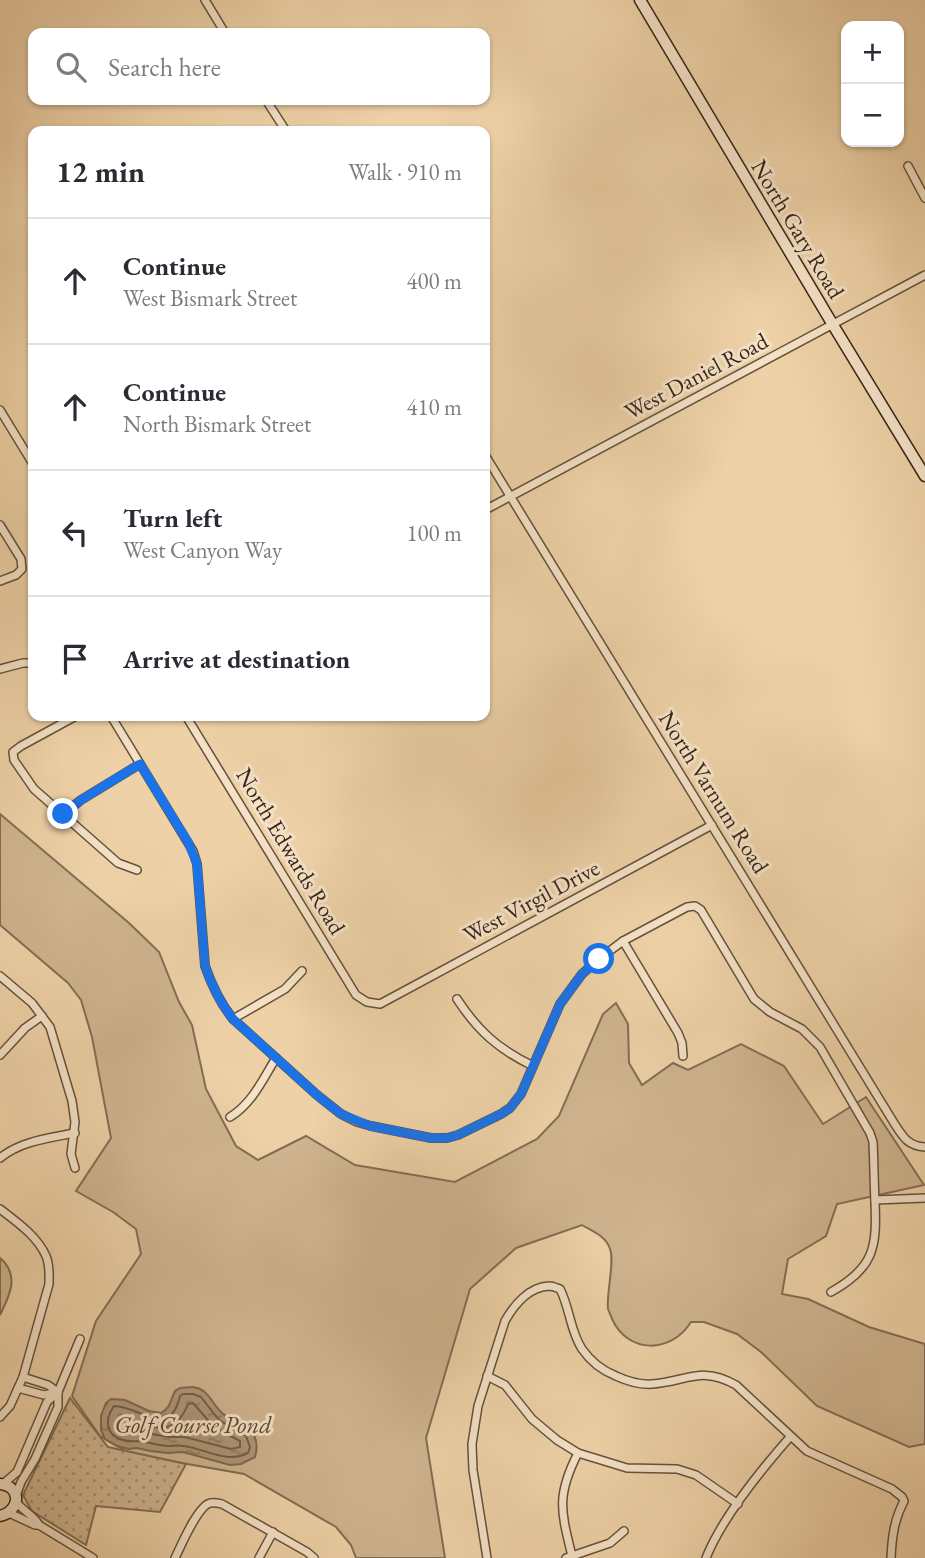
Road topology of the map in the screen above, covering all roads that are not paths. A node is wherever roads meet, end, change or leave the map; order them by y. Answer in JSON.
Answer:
{"nodes":[{"id":1,"x":205,"y":0,"type":"edge"},
{"id":2,"x":640,"y":0,"type":"edge"},
{"id":3,"x":222,"y":28,"type":"edge"},
{"id":4,"x":269,"y":105,"type":"edge"},
{"id":5,"x":283,"y":126,"type":"edge"},
{"id":6,"x":908,"y":166,"type":"dead end"},
{"id":7,"x":925,"y":198,"type":"edge"},
{"id":8,"x":925,"y":275,"type":"edge"},
{"id":9,"x":833,"y":325,"type":"junction"},
{"id":10,"x":0,"y":410,"type":"edge"},
{"id":11,"x":28,"y":456,"type":"edge"},
{"id":12,"x":490,"y":463,"type":"edge"},
{"id":13,"x":925,"y":476,"type":"edge"},
{"id":14,"x":510,"y":497,"type":"junction"},
{"id":15,"x":490,"y":507,"type":"edge"},
{"id":16,"x":0,"y":525,"type":"edge"},
{"id":17,"x":0,"y":581,"type":"edge"},
{"id":18,"x":28,"y":663,"type":"edge"},
{"id":19,"x":0,"y":669,"type":"edge"},
{"id":20,"x":67,"y":721,"type":"edge"},
{"id":21,"x":114,"y":721,"type":"edge"},
{"id":22,"x":189,"y":721,"type":"edge"},
{"id":23,"x":140,"y":764,"type":"junction"},
{"id":24,"x":63,"y":814,"type":"junction"},
{"id":25,"x":712,"y":825,"type":"junction"},
{"id":26,"x":137,"y":870,"type":"dead end"},
{"id":27,"x":623,"y":941,"type":"junction"},
{"id":28,"x":302,"y":971,"type":"dead end"},
{"id":29,"x":0,"y":976,"type":"edge"},
{"id":30,"x":457,"y":999,"type":"dead end"},
{"id":31,"x":367,"y":1002,"type":"joint"},
{"id":32,"x":42,"y":1016,"type":"junction"},
{"id":33,"x":233,"y":1019,"type":"junction"},
{"id":34,"x":0,"y":1055,"type":"edge"},
{"id":35,"x":683,"y":1056,"type":"dead end"},
{"id":36,"x":276,"y":1058,"type":"junction"},
{"id":37,"x":533,"y":1066,"type":"junction"},
{"id":38,"x":230,"y":1117,"type":"dead end"},
{"id":39,"x":75,"y":1133,"type":"junction"},
{"id":40,"x":925,"y":1147,"type":"edge"},
{"id":41,"x":0,"y":1158,"type":"edge"},
{"id":42,"x":75,"y":1168,"type":"dead end"},
{"id":43,"x":925,"y":1198,"type":"edge"},
{"id":44,"x":875,"y":1200,"type":"junction"},
{"id":45,"x":0,"y":1209,"type":"edge"},
{"id":46,"x":831,"y":1292,"type":"dead end"},
{"id":47,"x":80,"y":1339,"type":"dead end"},
{"id":48,"x":487,"y":1376,"type":"junction"},
{"id":49,"x":23,"y":1377,"type":"junction"},
{"id":50,"x":18,"y":1388,"type":"junction"},
{"id":51,"x":58,"y":1392,"type":"junction"},
{"id":52,"x":0,"y":1417,"type":"edge"},
{"id":53,"x":790,"y":1437,"type":"junction"},
{"id":54,"x":578,"y":1453,"type":"junction"},
{"id":55,"x":2,"y":1484,"type":"edge"},
{"id":56,"x":16,"y":1499,"type":"junction"},
{"id":57,"x":738,"y":1504,"type":"junction"},
{"id":58,"x":5,"y":1515,"type":"edge"},
{"id":59,"x":39,"y":1525,"type":"junction"},
{"id":60,"x":624,"y":1531,"type":"dead end"},
{"id":61,"x":273,"y":1532,"type":"junction"},
{"id":62,"x":569,"y":1557,"type":"edge"},
{"id":63,"x":93,"y":1558,"type":"edge"},
{"id":64,"x":174,"y":1558,"type":"edge"},
{"id":65,"x":259,"y":1558,"type":"edge"},
{"id":66,"x":314,"y":1558,"type":"edge"},
{"id":67,"x":487,"y":1558,"type":"edge"},
{"id":68,"x":706,"y":1558,"type":"edge"},
{"id":69,"x":891,"y":1558,"type":"edge"}],
"edges":[{"from":1,"to":3,"type":"street"},
{"from":2,"to":9,"type":"street","name":"North Gary Road"},
{"from":4,"to":5,"type":"street"},
{"from":6,"to":7,"type":"street"},
{"from":8,"to":9,"type":"street","name":"West Daniel Road"},
{"from":9,"to":13,"type":"street","name":"North Gary Road"},
{"from":9,"to":14,"type":"street","name":"West Daniel Road"},
{"from":10,"to":11,"type":"street"},
{"from":12,"to":14,"type":"street","name":"North Varnum Road"},
{"from":14,"to":15,"type":"street","name":"West Daniel Road"},
{"from":14,"to":25,"type":"street","name":"North Varnum Road"},
{"from":16,"to":17,"type":"street"},
{"from":18,"to":19,"type":"street"},
{"from":20,"to":24,"type":"street"},
{"from":21,"to":23,"type":"street"},
{"from":22,"to":31,"type":"street","name":"North Edwards Road"},
{"from":23,"to":24,"type":"street"},
{"from":23,"to":33,"type":"street"},
{"from":24,"to":26,"type":"street"},
{"from":25,"to":31,"type":"street","name":"West Virgil Drive"},
{"from":25,"to":40,"type":"street","name":"North Varnum Road"},
{"from":27,"to":35,"type":"street"},
{"from":27,"to":37,"type":"street"},
{"from":27,"to":44,"type":"street"},
{"from":28,"to":33,"type":"street"},
{"from":29,"to":32,"type":"street"},
{"from":30,"to":37,"type":"street"},
{"from":32,"to":34,"type":"street"},
{"from":32,"to":39,"type":"street"},
{"from":33,"to":36,"type":"street"},
{"from":36,"to":37,"type":"street"},
{"from":36,"to":38,"type":"street"},
{"from":39,"to":41,"type":"street"},
{"from":39,"to":42,"type":"street"},
{"from":43,"to":44,"type":"street"},
{"from":44,"to":46,"type":"street"},
{"from":45,"to":49,"type":"street"},
{"from":47,"to":51,"type":"street"},
{"from":48,"to":53,"type":"street"},
{"from":48,"to":54,"type":"street"},
{"from":48,"to":67,"type":"street"},
{"from":49,"to":50,"type":"street"},
{"from":49,"to":51,"type":"street"},
{"from":50,"to":51,"type":"street"},
{"from":50,"to":52,"type":"street"},
{"from":51,"to":55,"type":"street"},
{"from":51,"to":56,"type":"street"},
{"from":53,"to":57,"type":"street"},
{"from":53,"to":69,"type":"street"},
{"from":54,"to":57,"type":"street"},
{"from":54,"to":62,"type":"street"},
{"from":55,"to":56,"type":"street"},
{"from":56,"to":58,"type":"street"},
{"from":56,"to":59,"type":"street"},
{"from":57,"to":68,"type":"street"},
{"from":58,"to":59,"type":"street"},
{"from":59,"to":63,"type":"street"},
{"from":60,"to":62,"type":"street"},
{"from":61,"to":64,"type":"street"},
{"from":61,"to":65,"type":"street"},
{"from":61,"to":66,"type":"street"}]}
